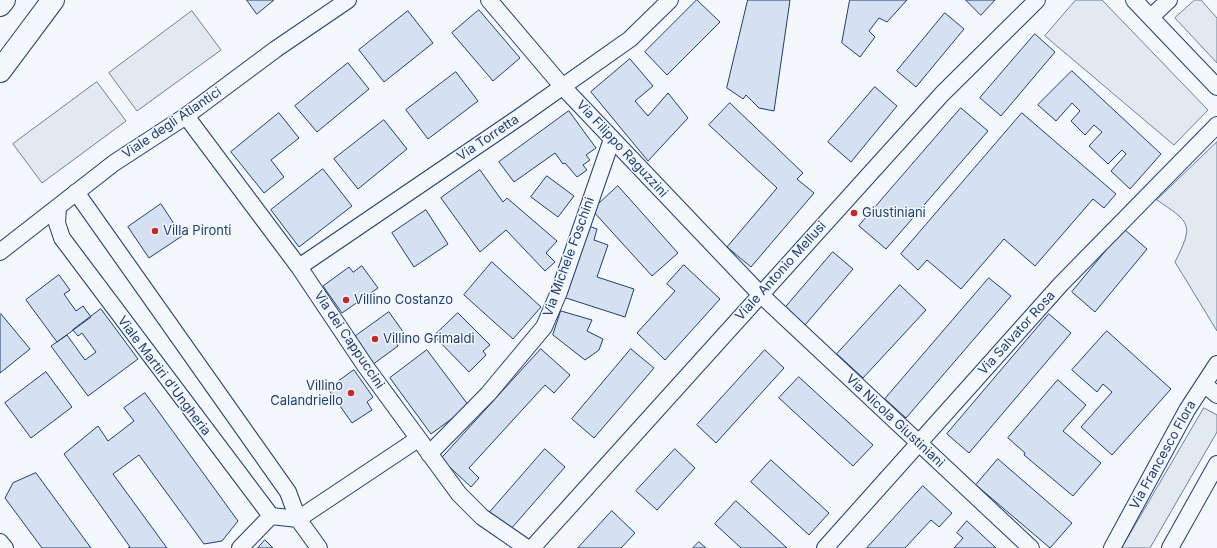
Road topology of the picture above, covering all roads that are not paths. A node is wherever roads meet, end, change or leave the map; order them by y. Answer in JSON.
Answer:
{"nodes":[{"id":1,"x":4,"y":0,"type":"edge"},
{"id":2,"x":53,"y":0,"type":"edge"},
{"id":3,"x":348,"y":0,"type":"edge"},
{"id":4,"x":489,"y":0,"type":"edge"},
{"id":5,"x":670,"y":0,"type":"edge"},
{"id":6,"x":1037,"y":0,"type":"edge"},
{"id":7,"x":1134,"y":0,"type":"edge"},
{"id":8,"x":1169,"y":0,"type":"edge"},
{"id":9,"x":0,"y":5,"type":"edge"},
{"id":10,"x":1151,"y":18,"type":"junction"},
{"id":11,"x":0,"y":71,"type":"edge"},
{"id":12,"x":562,"y":86,"type":"junction"},
{"id":13,"x":1217,"y":87,"type":"edge"},
{"id":14,"x":186,"y":116,"type":"junction"},
{"id":15,"x":1217,"y":125,"type":"edge"},
{"id":16,"x":612,"y":139,"type":"junction"},
{"id":17,"x":76,"y":192,"type":"junction"},
{"id":18,"x":58,"y":207,"type":"junction"},
{"id":19,"x":0,"y":252,"type":"edge"},
{"id":20,"x":299,"y":267,"type":"junction"},
{"id":21,"x":760,"y":294,"type":"junction"},
{"id":22,"x":1217,"y":364,"type":"edge"},
{"id":23,"x":1204,"y":384,"type":"junction"},
{"id":24,"x":1217,"y":395,"type":"edge"},
{"id":25,"x":418,"y":439,"type":"junction"},
{"id":26,"x":918,"y":443,"type":"junction"},
{"id":27,"x":429,"y":454,"type":"junction"},
{"id":28,"x":1217,"y":464,"type":"edge"},
{"id":29,"x":271,"y":516,"type":"junction"},
{"id":30,"x":298,"y":519,"type":"junction"},
{"id":31,"x":1022,"y":545,"type":"edge"},
{"id":32,"x":240,"y":548,"type":"edge"},
{"id":33,"x":319,"y":548,"type":"edge"},
{"id":34,"x":527,"y":548,"type":"edge"},
{"id":35,"x":532,"y":548,"type":"edge"},
{"id":36,"x":825,"y":548,"type":"edge"},
{"id":37,"x":1112,"y":548,"type":"edge"},
{"id":38,"x":1170,"y":548,"type":"edge"}],
"edges":[{"from":1,"to":9,"type":"street"},
{"from":2,"to":11,"type":"street"},
{"from":3,"to":14,"type":"street","name":"Viale degli Atlantici"},
{"from":4,"to":12,"type":"street","name":"Via Filippo Raguzzini"},
{"from":5,"to":12,"type":"street","name":"Via Torretta"},
{"from":6,"to":21,"type":"street","name":"Viale Antonio Mellusi"},
{"from":7,"to":10,"type":"street"},
{"from":8,"to":10,"type":"street"},
{"from":10,"to":13,"type":"street"},
{"from":12,"to":16,"type":"street","name":"Via Filippo Raguzzini"},
{"from":12,"to":20,"type":"street","name":"Via Torretta"},
{"from":14,"to":17,"type":"street","name":"Viale degli Atlantici"},
{"from":14,"to":20,"type":"street","name":"Via dei Cappuccini"},
{"from":15,"to":26,"type":"street","name":"Via Salvator Rosa"},
{"from":16,"to":21,"type":"street","name":"Via Filippo Raguzzini"},
{"from":16,"to":27,"type":"street","name":"Via Michele Foschini"},
{"from":17,"to":18,"type":"street","name":"Viale degli Atlantici"},
{"from":17,"to":30,"type":"street"},
{"from":18,"to":19,"type":"street","name":"Viale degli Atlantici"},
{"from":18,"to":29,"type":"street","name":"Viale Martiri d'Ungheria"},
{"from":20,"to":25,"type":"street","name":"Via dei Cappuccini"},
{"from":21,"to":26,"type":"street","name":"Via Nicola Giustiniani"},
{"from":21,"to":35,"type":"street","name":"Viale Antonio Mellusi"},
{"from":22,"to":23,"type":"street","name":"Via Francesco Flora"},
{"from":23,"to":24,"type":"street"},
{"from":23,"to":37,"type":"street","name":"Via Francesco Flora"},
{"from":25,"to":27,"type":"street","name":"Via dei Cappuccini"},
{"from":25,"to":30,"type":"street"},
{"from":26,"to":31,"type":"street","name":"Via Nicola Giustiniani"},
{"from":26,"to":36,"type":"street","name":"Via Salvator Rosa"},
{"from":27,"to":34,"type":"street","name":"Via dei Cappuccini"},
{"from":28,"to":38,"type":"street"},
{"from":29,"to":30,"type":"street"},
{"from":29,"to":32,"type":"street"},
{"from":30,"to":33,"type":"street"}]}
